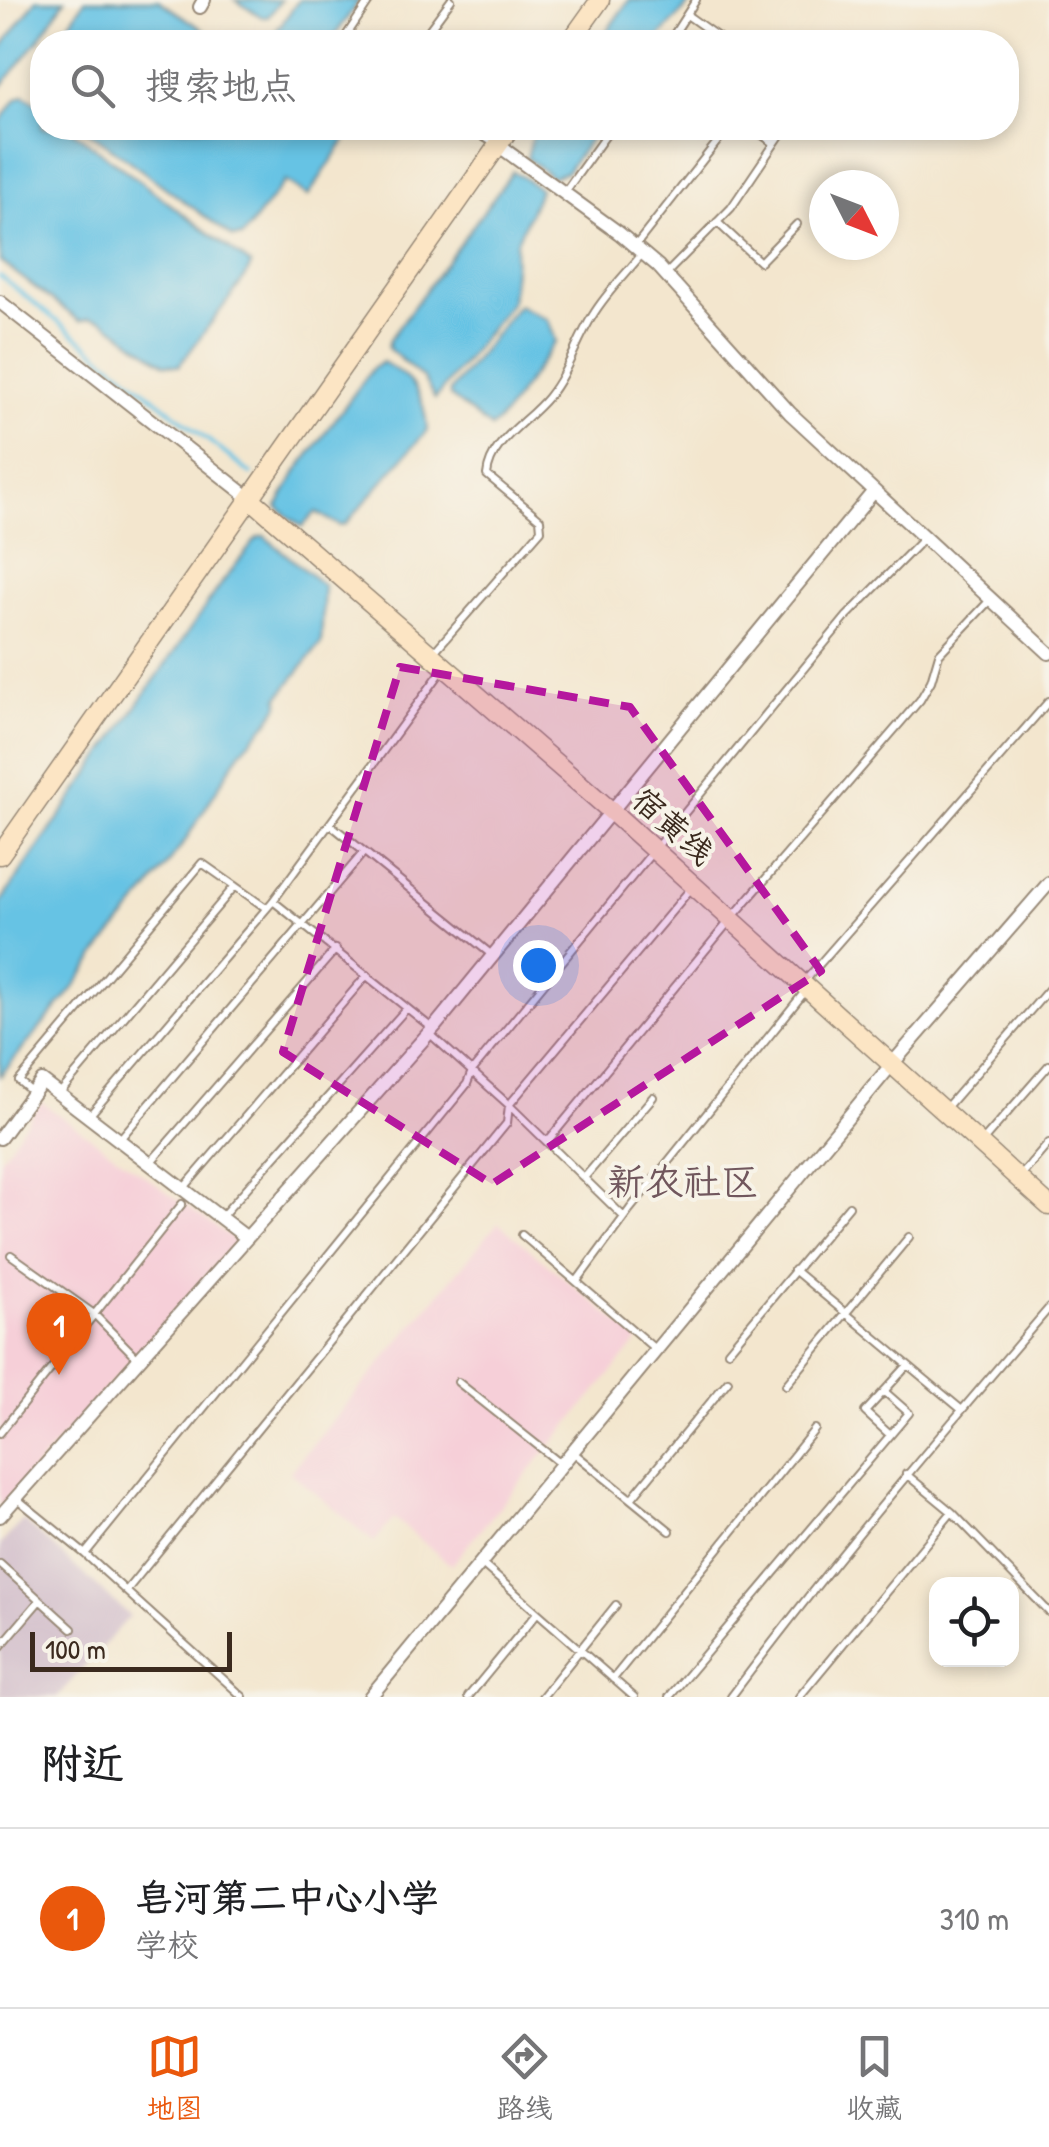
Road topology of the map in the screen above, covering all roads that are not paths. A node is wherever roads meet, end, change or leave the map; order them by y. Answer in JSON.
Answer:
{"nodes":[{"id":1,"x":370,"y":0,"type":"edge"},
{"id":2,"x":451,"y":0,"type":"edge"},
{"id":3,"x":600,"y":0,"type":"edge"},
{"id":4,"x":696,"y":0,"type":"edge"},
{"id":5,"x":687,"y":15,"type":"junction"},
{"id":6,"x":350,"y":30,"type":"edge"},
{"id":7,"x":429,"y":30,"type":"edge"},
{"id":8,"x":579,"y":30,"type":"edge"},
{"id":9,"x":677,"y":30,"type":"edge"},
{"id":10,"x":708,"y":30,"type":"edge"},
{"id":11,"x":488,"y":140,"type":"edge"},
{"id":12,"x":502,"y":140,"type":"edge"},
{"id":13,"x":602,"y":140,"type":"edge"},
{"id":14,"x":719,"y":140,"type":"edge"},
{"id":15,"x":770,"y":140,"type":"edge"},
{"id":16,"x":776,"y":140,"type":"edge"},
{"id":17,"x":774,"y":143,"type":"junction"},
{"id":18,"x":498,"y":146,"type":"junction"},
{"id":19,"x":564,"y":193,"type":"junction"},
{"id":20,"x":717,"y":222,"type":"junction"},
{"id":21,"x":797,"y":224,"type":"dead end"},
{"id":22,"x":639,"y":250,"type":"junction"},
{"id":23,"x":665,"y":275,"type":"junction"},
{"id":24,"x":0,"y":302,"type":"edge"},
{"id":25,"x":874,"y":491,"type":"junction"},
{"id":26,"x":251,"y":499,"type":"junction"},
{"id":27,"x":924,"y":538,"type":"junction"},
{"id":28,"x":991,"y":599,"type":"junction"},
{"id":29,"x":1049,"y":653,"type":"edge"},
{"id":30,"x":438,"y":661,"type":"junction"},
{"id":31,"x":1049,"y":702,"type":"edge"},
{"id":32,"x":612,"y":811,"type":"junction"},
{"id":33,"x":331,"y":825,"type":"junction"},
{"id":34,"x":654,"y":849,"type":"junction"},
{"id":35,"x":364,"y":852,"type":"junction"},
{"id":36,"x":0,"y":855,"type":"edge"},
{"id":37,"x":1049,"y":882,"type":"edge"},
{"id":38,"x":694,"y":885,"type":"junction"},
{"id":39,"x":235,"y":886,"type":"junction"},
{"id":40,"x":273,"y":901,"type":"junction"},
{"id":41,"x":266,"y":908,"type":"junction"},
{"id":42,"x":732,"y":919,"type":"junction"},
{"id":43,"x":303,"y":924,"type":"junction"},
{"id":44,"x":336,"y":949,"type":"junction"},
{"id":45,"x":493,"y":956,"type":"junction"},
{"id":46,"x":367,"y":975,"type":"junction"},
{"id":47,"x":806,"y":986,"type":"junction"},
{"id":48,"x":1049,"y":989,"type":"edge"},
{"id":49,"x":407,"y":1008,"type":"junction"},
{"id":50,"x":431,"y":1031,"type":"junction"},
{"id":51,"x":892,"y":1064,"type":"junction"},
{"id":52,"x":1049,"y":1064,"type":"edge"},
{"id":53,"x":472,"y":1071,"type":"junction"},
{"id":54,"x":33,"y":1093,"type":"junction"},
{"id":55,"x":59,"y":1094,"type":"junction"},
{"id":56,"x":653,"y":1098,"type":"dead end"},
{"id":57,"x":509,"y":1105,"type":"junction"},
{"id":58,"x":944,"y":1110,"type":"junction"},
{"id":59,"x":89,"y":1116,"type":"junction"},
{"id":60,"x":0,"y":1138,"type":"edge"},
{"id":61,"x":119,"y":1140,"type":"junction"},
{"id":62,"x":547,"y":1142,"type":"junction"},
{"id":63,"x":1049,"y":1142,"type":"edge"},
{"id":64,"x":980,"y":1144,"type":"junction"},
{"id":65,"x":150,"y":1163,"type":"junction"},
{"id":66,"x":584,"y":1178,"type":"junction"},
{"id":67,"x":1018,"y":1179,"type":"junction"},
{"id":68,"x":183,"y":1189,"type":"junction"},
{"id":69,"x":182,"y":1204,"type":"dead end"},
{"id":70,"x":849,"y":1206,"type":"dead end"},
{"id":71,"x":1049,"y":1206,"type":"edge"},
{"id":72,"x":220,"y":1217,"type":"junction"},
{"id":73,"x":624,"y":1217,"type":"junction"},
{"id":74,"x":522,"y":1234,"type":"dead end"},
{"id":75,"x":247,"y":1238,"type":"junction"},
{"id":76,"x":909,"y":1238,"type":"dead end"},
{"id":77,"x":11,"y":1255,"type":"dead end"},
{"id":78,"x":794,"y":1270,"type":"junction"},
{"id":79,"x":577,"y":1280,"type":"junction"},
{"id":80,"x":1049,"y":1308,"type":"edge"},
{"id":81,"x":846,"y":1313,"type":"junction"},
{"id":82,"x":94,"y":1314,"type":"junction"},
{"id":83,"x":656,"y":1350,"type":"junction"},
{"id":84,"x":728,"y":1351,"type":"dead end"},
{"id":85,"x":139,"y":1360,"type":"junction"},
{"id":86,"x":908,"y":1365,"type":"junction"},
{"id":87,"x":728,"y":1381,"type":"dead end"},
{"id":88,"x":458,"y":1382,"type":"dead end"},
{"id":89,"x":786,"y":1385,"type":"dead end"},
{"id":90,"x":884,"y":1391,"type":"junction"},
{"id":91,"x":962,"y":1410,"type":"junction"},
{"id":92,"x":815,"y":1429,"type":"dead end"},
{"id":93,"x":0,"y":1433,"type":"edge"},
{"id":94,"x":889,"y":1434,"type":"junction"},
{"id":95,"x":573,"y":1452,"type":"junction"},
{"id":96,"x":562,"y":1465,"type":"junction"},
{"id":97,"x":906,"y":1474,"type":"junction"},
{"id":98,"x":16,"y":1498,"type":"junction"},
{"id":99,"x":631,"y":1499,"type":"junction"},
{"id":100,"x":952,"y":1512,"type":"junction"},
{"id":101,"x":0,"y":1516,"type":"edge"},
{"id":102,"x":670,"y":1531,"type":"dead end"},
{"id":103,"x":85,"y":1554,"type":"junction"},
{"id":104,"x":481,"y":1563,"type":"junction"},
{"id":105,"x":0,"y":1564,"type":"edge"},
{"id":106,"x":126,"y":1591,"type":"junction"},
{"id":107,"x":40,"y":1600,"type":"junction"},
{"id":108,"x":616,"y":1605,"type":"dead end"},
{"id":109,"x":1049,"y":1612,"type":"edge"},
{"id":110,"x":538,"y":1613,"type":"junction"},
{"id":111,"x":72,"y":1629,"type":"dead end"},
{"id":112,"x":0,"y":1647,"type":"edge"},
{"id":113,"x":580,"y":1650,"type":"junction"},
{"id":114,"x":613,"y":1679,"type":"junction"},
{"id":115,"x":243,"y":1697,"type":"edge"},
{"id":116,"x":370,"y":1697,"type":"edge"},
{"id":117,"x":468,"y":1697,"type":"edge"},
{"id":118,"x":542,"y":1697,"type":"edge"},
{"id":119,"x":634,"y":1697,"type":"edge"},
{"id":120,"x":669,"y":1697,"type":"edge"},
{"id":121,"x":731,"y":1697,"type":"edge"},
{"id":122,"x":799,"y":1697,"type":"edge"}],
"edges":[{"from":1,"to":6,"type":"lane"},
{"from":2,"to":7,"type":"lane"},
{"from":3,"to":8,"type":"main road"},
{"from":4,"to":5,"type":"lane"},
{"from":5,"to":9,"type":"lane"},
{"from":5,"to":10,"type":"lane"},
{"from":11,"to":18,"type":"lane"},
{"from":12,"to":18,"type":"main road"},
{"from":13,"to":19,"type":"lane"},
{"from":14,"to":22,"type":"lane"},
{"from":15,"to":17,"type":"lane"},
{"from":16,"to":17,"type":"lane"},
{"from":17,"to":20,"type":"lane"},
{"from":18,"to":19,"type":"street"},
{"from":18,"to":26,"type":"main road"},
{"from":19,"to":22,"type":"street"},
{"from":20,"to":21,"type":"lane"},
{"from":20,"to":23,"type":"lane"},
{"from":22,"to":23,"type":"street"},
{"from":22,"to":30,"type":"lane"},
{"from":23,"to":25,"type":"street"},
{"from":24,"to":26,"type":"street"},
{"from":25,"to":27,"type":"street"},
{"from":25,"to":32,"type":"street"},
{"from":26,"to":30,"type":"main road","name":"宿黄线"},
{"from":26,"to":36,"type":"main road"},
{"from":27,"to":28,"type":"street"},
{"from":27,"to":34,"type":"lane"},
{"from":28,"to":29,"type":"street"},
{"from":28,"to":42,"type":"lane"},
{"from":30,"to":32,"type":"main road","name":"宿黄线"},
{"from":30,"to":33,"type":"lane"},
{"from":31,"to":47,"type":"lane"},
{"from":32,"to":34,"type":"main road","name":"宿黄线"},
{"from":32,"to":45,"type":"street"},
{"from":33,"to":35,"type":"lane"},
{"from":33,"to":40,"type":"lane"},
{"from":34,"to":38,"type":"main road","name":"宿黄线"},
{"from":34,"to":53,"type":"lane"},
{"from":35,"to":43,"type":"lane"},
{"from":35,"to":45,"type":"lane"},
{"from":37,"to":51,"type":"street"},
{"from":38,"to":42,"type":"main road","name":"宿黄线"},
{"from":38,"to":57,"type":"lane"},
{"from":39,"to":41,"type":"lane"},
{"from":39,"to":54,"type":"lane"},
{"from":39,"to":55,"type":"lane"},
{"from":40,"to":41,"type":"lane"},
{"from":40,"to":43,"type":"lane"},
{"from":41,"to":59,"type":"lane"},
{"from":42,"to":47,"type":"main road","name":"宿黄线"},
{"from":42,"to":62,"type":"lane"},
{"from":43,"to":44,"type":"lane"},
{"from":43,"to":61,"type":"lane"},
{"from":44,"to":46,"type":"lane"},
{"from":44,"to":65,"type":"lane"},
{"from":45,"to":50,"type":"street"},
{"from":46,"to":49,"type":"lane"},
{"from":46,"to":68,"type":"lane"},
{"from":47,"to":51,"type":"main road","name":"宿黄线"},
{"from":47,"to":73,"type":"lane"},
{"from":48,"to":58,"type":"lane"},
{"from":49,"to":50,"type":"lane"},
{"from":49,"to":72,"type":"lane"},
{"from":50,"to":53,"type":"lane"},
{"from":50,"to":75,"type":"street"},
{"from":51,"to":58,"type":"main road","name":"宿黄线"},
{"from":51,"to":83,"type":"street"},
{"from":52,"to":64,"type":"lane"},
{"from":53,"to":57,"type":"lane"},
{"from":53,"to":103,"type":"lane"},
{"from":54,"to":55,"type":"street"},
{"from":54,"to":60,"type":"street"},
{"from":55,"to":59,"type":"street"},
{"from":56,"to":66,"type":"lane"},
{"from":57,"to":62,"type":"lane"},
{"from":57,"to":106,"type":"lane"},
{"from":58,"to":64,"type":"main road","name":"宿黄线"},
{"from":59,"to":61,"type":"street"},
{"from":61,"to":65,"type":"street"},
{"from":62,"to":66,"type":"lane"},
{"from":63,"to":67,"type":"lane"},
{"from":64,"to":67,"type":"main road","name":"宿黄线"},
{"from":65,"to":68,"type":"street"},
{"from":66,"to":73,"type":"lane"},
{"from":67,"to":71,"type":"main road","name":"宿黄线"},
{"from":68,"to":72,"type":"street"},
{"from":69,"to":82,"type":"lane"},
{"from":70,"to":78,"type":"lane"},
{"from":72,"to":75,"type":"street"},
{"from":73,"to":79,"type":"lane"},
{"from":74,"to":79,"type":"lane"},
{"from":75,"to":85,"type":"street"},
{"from":76,"to":81,"type":"lane"},
{"from":77,"to":82,"type":"lane"},
{"from":78,"to":81,"type":"lane"},
{"from":78,"to":84,"type":"lane"},
{"from":79,"to":83,"type":"lane"},
{"from":80,"to":91,"type":"lane"},
{"from":81,"to":86,"type":"lane"},
{"from":81,"to":89,"type":"lane"},
{"from":82,"to":85,"type":"lane"},
{"from":82,"to":93,"type":"lane"},
{"from":83,"to":95,"type":"street"},
{"from":85,"to":98,"type":"street"},
{"from":86,"to":90,"type":"lane"},
{"from":86,"to":91,"type":"lane"},
{"from":87,"to":99,"type":"lane"},
{"from":88,"to":96,"type":"lane"},
{"from":90,"to":94,"type":"lane"},
{"from":90,"to":94,"type":"lane"},
{"from":91,"to":97,"type":"lane"},
{"from":92,"to":114,"type":"lane"},
{"from":94,"to":120,"type":"lane"},
{"from":95,"to":96,"type":"street"},
{"from":95,"to":99,"type":"lane"},
{"from":96,"to":104,"type":"street"},
{"from":97,"to":100,"type":"lane"},
{"from":97,"to":121,"type":"lane"},
{"from":98,"to":101,"type":"street"},
{"from":98,"to":103,"type":"lane"},
{"from":99,"to":102,"type":"lane"},
{"from":100,"to":109,"type":"lane"},
{"from":100,"to":122,"type":"lane"},
{"from":103,"to":106,"type":"lane"},
{"from":104,"to":110,"type":"lane"},
{"from":104,"to":116,"type":"street"},
{"from":105,"to":107,"type":"lane"},
{"from":106,"to":115,"type":"lane"},
{"from":107,"to":111,"type":"lane"},
{"from":107,"to":112,"type":"lane"},
{"from":108,"to":113,"type":"lane"},
{"from":110,"to":113,"type":"lane"},
{"from":110,"to":117,"type":"lane"},
{"from":113,"to":114,"type":"lane"},
{"from":113,"to":118,"type":"lane"},
{"from":114,"to":119,"type":"lane"}]}
